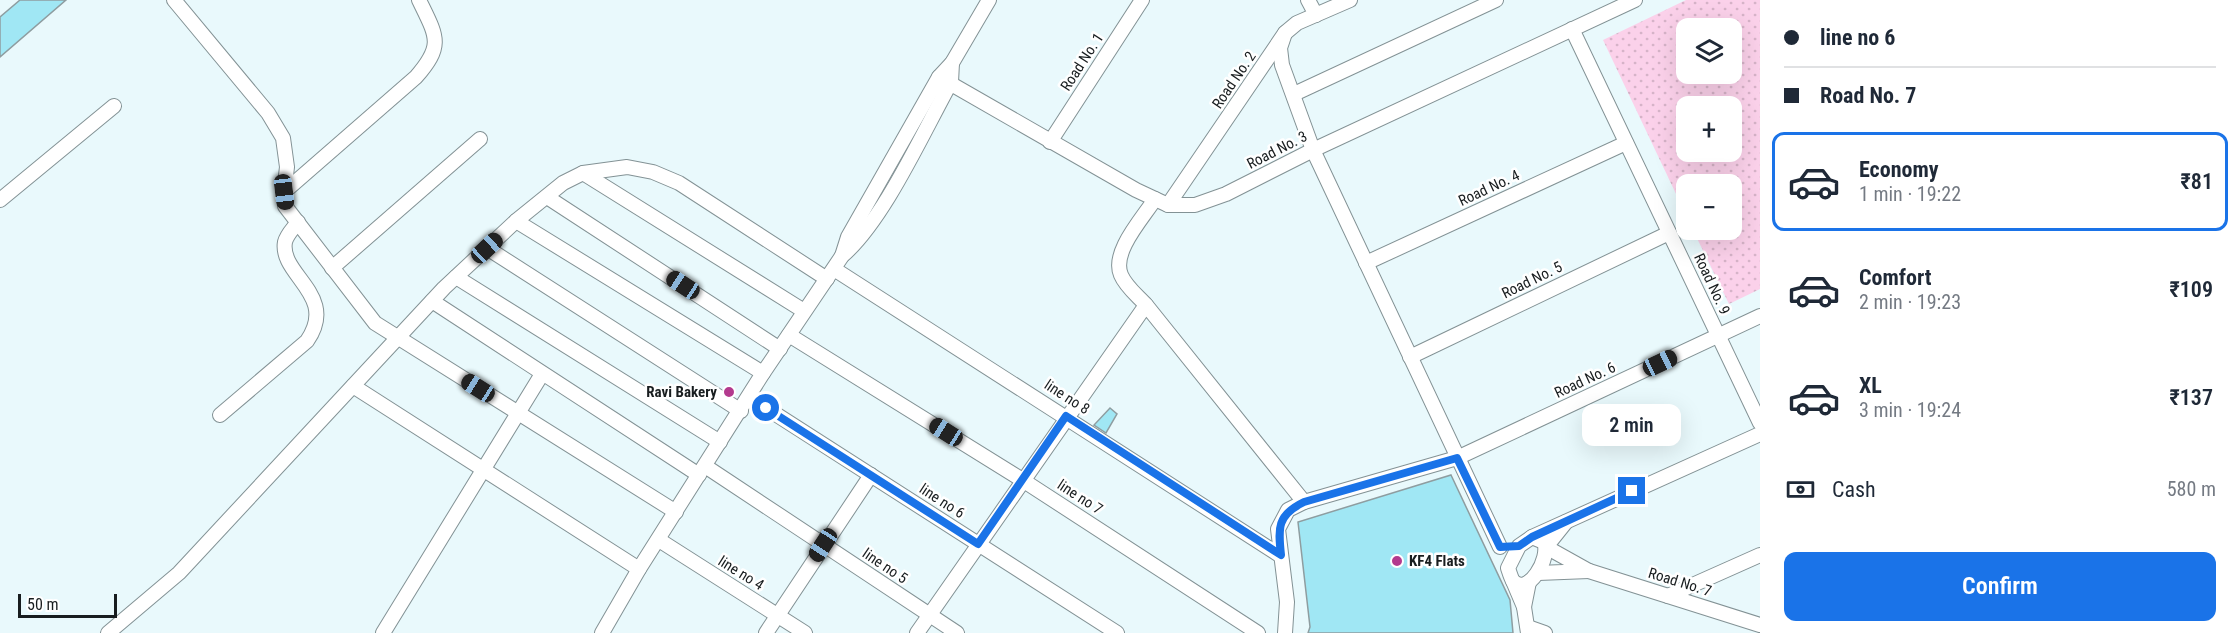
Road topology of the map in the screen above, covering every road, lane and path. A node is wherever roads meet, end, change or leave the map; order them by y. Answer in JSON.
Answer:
{"nodes":[{"id":1,"x":174,"y":0,"type":"edge"},
{"id":2,"x":419,"y":0,"type":"edge"},
{"id":3,"x":989,"y":0,"type":"edge"},
{"id":4,"x":1142,"y":0,"type":"edge"},
{"id":5,"x":1308,"y":0,"type":"edge"},
{"id":6,"x":1350,"y":0,"type":"edge"},
{"id":7,"x":1496,"y":0,"type":"edge"},
{"id":8,"x":1635,"y":0,"type":"edge"},
{"id":9,"x":1316,"y":15,"type":"junction"},
{"id":10,"x":1572,"y":29,"type":"junction"},
{"id":11,"x":1286,"y":33,"type":"junction"},
{"id":12,"x":945,"y":79,"type":"junction"},
{"id":13,"x":1294,"y":94,"type":"junction"},
{"id":14,"x":114,"y":106,"type":"dead end"},
{"id":15,"x":480,"y":139,"type":"dead end"},
{"id":16,"x":1050,"y":142,"type":"junction"},
{"id":17,"x":1626,"y":143,"type":"junction"},
{"id":18,"x":1313,"y":150,"type":"junction"},
{"id":19,"x":583,"y":173,"type":"junction"},
{"id":20,"x":284,"y":192,"type":"junction"},
{"id":21,"x":547,"y":196,"type":"junction"},
{"id":22,"x":0,"y":200,"type":"edge"},
{"id":23,"x":1161,"y":202,"type":"junction"},
{"id":24,"x":516,"y":221,"type":"junction"},
{"id":25,"x":298,"y":222,"type":"junction"},
{"id":26,"x":1669,"y":233,"type":"junction"},
{"id":27,"x":487,"y":248,"type":"junction"},
{"id":28,"x":1366,"y":263,"type":"junction"},
{"id":29,"x":332,"y":268,"type":"junction"},
{"id":30,"x":830,"y":274,"type":"junction"},
{"id":31,"x":456,"y":277,"type":"junction"},
{"id":32,"x":432,"y":302,"type":"junction"},
{"id":33,"x":1146,"y":305,"type":"junction"},
{"id":34,"x":804,"y":311,"type":"junction"},
{"id":35,"x":1760,"y":316,"type":"edge"},
{"id":36,"x":789,"y":335,"type":"junction"},
{"id":37,"x":1718,"y":336,"type":"junction"},
{"id":38,"x":398,"y":338,"type":"junction"},
{"id":39,"x":780,"y":349,"type":"junction"},
{"id":40,"x":1410,"y":357,"type":"junction"},
{"id":41,"x":763,"y":373,"type":"junction"},
{"id":42,"x":542,"y":374,"type":"junction"},
{"id":43,"x":353,"y":386,"type":"junction"},
{"id":44,"x":749,"y":396,"type":"junction"},
{"id":45,"x":741,"y":411,"type":"junction"},
{"id":46,"x":518,"y":413,"type":"junction"},
{"id":47,"x":220,"y":415,"type":"dead end"},
{"id":48,"x":1066,"y":416,"type":"junction"},
{"id":49,"x":1760,"y":423,"type":"edge"},
{"id":50,"x":1760,"y":434,"type":"edge"},
{"id":51,"x":720,"y":442,"type":"junction"},
{"id":52,"x":1457,"y":458,"type":"junction"},
{"id":53,"x":482,"y":468,"type":"junction"},
{"id":54,"x":702,"y":471,"type":"junction"},
{"id":55,"x":871,"y":475,"type":"junction"},
{"id":56,"x":1024,"y":481,"type":"junction"},
{"id":57,"x":1304,"y":502,"type":"junction"},
{"id":58,"x":676,"y":512,"type":"junction"},
{"id":59,"x":1567,"y":520,"type":"junction"},
{"id":60,"x":1532,"y":537,"type":"junction"},
{"id":61,"x":659,"y":540,"type":"junction"},
{"id":62,"x":978,"y":544,"type":"junction"},
{"id":63,"x":823,"y":545,"type":"junction"},
{"id":64,"x":1519,"y":546,"type":"junction"},
{"id":65,"x":1500,"y":547,"type":"junction"},
{"id":66,"x":1281,"y":555,"type":"junction"},
{"id":67,"x":1760,"y":555,"type":"edge"},
{"id":68,"x":639,"y":568,"type":"junction"},
{"id":69,"x":1589,"y":571,"type":"junction"},
{"id":70,"x":1510,"y":574,"type":"junction"},
{"id":71,"x":1533,"y":578,"type":"junction"},
{"id":72,"x":1668,"y":596,"type":"junction"},
{"id":73,"x":1524,"y":607,"type":"junction"},
{"id":74,"x":929,"y":615,"type":"junction"},
{"id":75,"x":778,"y":616,"type":"junction"},
{"id":76,"x":1760,"y":625,"type":"edge"},
{"id":77,"x":117,"y":630,"type":"edge"},
{"id":78,"x":1528,"y":630,"type":"edge"},
{"id":79,"x":609,"y":631,"type":"edge"},
{"id":80,"x":382,"y":633,"type":"edge"},
{"id":81,"x":766,"y":633,"type":"edge"},
{"id":82,"x":805,"y":633,"type":"edge"},
{"id":83,"x":917,"y":633,"type":"edge"},
{"id":84,"x":957,"y":633,"type":"edge"},
{"id":85,"x":1117,"y":633,"type":"edge"},
{"id":86,"x":1258,"y":633,"type":"edge"},
{"id":87,"x":1285,"y":633,"type":"edge"},
{"id":88,"x":1545,"y":633,"type":"edge"}],
"edges":[{"from":1,"to":20,"type":"street"},
{"from":2,"to":20,"type":"street"},
{"from":3,"to":12,"type":"street"},
{"from":4,"to":16,"type":"street","name":"Road No. 1"},
{"from":5,"to":9,"type":"street"},
{"from":6,"to":9,"type":"street","name":"Road No. 2"},
{"from":7,"to":13,"type":"street"},
{"from":8,"to":10,"type":"street","name":"Road No. 3"},
{"from":9,"to":11,"type":"street","name":"Road No. 2"},
{"from":10,"to":17,"type":"street","name":"Road No. 9"},
{"from":10,"to":18,"type":"street","name":"Road No. 3"},
{"from":11,"to":13,"type":"street"},
{"from":11,"to":23,"type":"street","name":"Road No. 2"},
{"from":12,"to":16,"type":"street"},
{"from":12,"to":30,"type":"street"},
{"from":13,"to":18,"type":"street"},
{"from":14,"to":22,"type":"street"},
{"from":15,"to":29,"type":"street"},
{"from":16,"to":23,"type":"street"},
{"from":17,"to":26,"type":"street","name":"Road No. 9"},
{"from":17,"to":28,"type":"street","name":"Road No. 4"},
{"from":18,"to":23,"type":"street","name":"Road No. 3"},
{"from":18,"to":28,"type":"street"},
{"from":19,"to":21,"type":"street"},
{"from":19,"to":30,"type":"street","name":"line no 8"},
{"from":19,"to":34,"type":"street"},
{"from":20,"to":25,"type":"street"},
{"from":21,"to":24,"type":"street"},
{"from":21,"to":39,"type":"street"},
{"from":23,"to":33,"type":"street","name":"Road No. 2"},
{"from":24,"to":27,"type":"street"},
{"from":24,"to":41,"type":"street"},
{"from":25,"to":29,"type":"street"},
{"from":25,"to":47,"type":"street"},
{"from":26,"to":37,"type":"street","name":"Road No. 9"},
{"from":26,"to":40,"type":"street","name":"Road No. 5"},
{"from":27,"to":31,"type":"street"},
{"from":27,"to":45,"type":"street"},
{"from":28,"to":40,"type":"street"},
{"from":29,"to":38,"type":"street"},
{"from":30,"to":34,"type":"street"},
{"from":30,"to":48,"type":"street","name":"line no 8"},
{"from":31,"to":32,"type":"street"},
{"from":31,"to":51,"type":"street"},
{"from":32,"to":38,"type":"street"},
{"from":32,"to":42,"type":"street","name":"line no 5"},
{"from":33,"to":48,"type":"street"},
{"from":33,"to":57,"type":"street","name":"Road No. 2"},
{"from":34,"to":36,"type":"street"},
{"from":35,"to":37,"type":"street","name":"Road No. 6"},
{"from":36,"to":39,"type":"street"},
{"from":36,"to":56,"type":"street","name":"line no 7"},
{"from":37,"to":49,"type":"street","name":"Road No. 9"},
{"from":37,"to":52,"type":"street","name":"Road No. 6"},
{"from":38,"to":43,"type":"street"},
{"from":38,"to":46,"type":"street"},
{"from":39,"to":41,"type":"street"},
{"from":40,"to":52,"type":"street"},
{"from":41,"to":44,"type":"street"},
{"from":42,"to":46,"type":"street"},
{"from":42,"to":54,"type":"street","name":"line no 5"},
{"from":43,"to":53,"type":"street"},
{"from":43,"to":77,"type":"street"},
{"from":44,"to":45,"type":"street"},
{"from":44,"to":55,"type":"street","name":"line no 6"},
{"from":45,"to":51,"type":"street"},
{"from":46,"to":53,"type":"street"},
{"from":46,"to":58,"type":"street"},
{"from":48,"to":56,"type":"street"},
{"from":48,"to":66,"type":"street","name":"line no 8"},
{"from":50,"to":59,"type":"street"},
{"from":51,"to":54,"type":"street"},
{"from":52,"to":57,"type":"street","name":"Road No. 6"},
{"from":52,"to":65,"type":"street"},
{"from":53,"to":68,"type":"street"},
{"from":53,"to":80,"type":"street"},
{"from":54,"to":58,"type":"street"},
{"from":54,"to":63,"type":"street","name":"line no 5"},
{"from":55,"to":62,"type":"street","name":"line no 6"},
{"from":55,"to":63,"type":"street"},
{"from":56,"to":62,"type":"street"},
{"from":56,"to":86,"type":"street","name":"line no 7"},
{"from":57,"to":66,"type":"street"},
{"from":58,"to":61,"type":"street"},
{"from":59,"to":60,"type":"street"},
{"from":59,"to":69,"type":"street"},
{"from":60,"to":64,"type":"street"},
{"from":60,"to":71,"type":"street"},
{"from":61,"to":68,"type":"street"},
{"from":61,"to":75,"type":"street","name":"line no 4"},
{"from":62,"to":74,"type":"street"},
{"from":62,"to":85,"type":"street","name":"line no 6"},
{"from":63,"to":74,"type":"street","name":"line no 5"},
{"from":63,"to":75,"type":"street"},
{"from":64,"to":65,"type":"street"},
{"from":64,"to":70,"type":"street"},
{"from":65,"to":70,"type":"street"},
{"from":66,"to":87,"type":"street"},
{"from":67,"to":72,"type":"street"},
{"from":68,"to":79,"type":"street"},
{"from":69,"to":71,"type":"street"},
{"from":69,"to":72,"type":"street","name":"Road No. 7"},
{"from":70,"to":71,"type":"street"},
{"from":70,"to":73,"type":"street"},
{"from":71,"to":73,"type":"street"},
{"from":72,"to":76,"type":"street","name":"Road No. 7"},
{"from":73,"to":78,"type":"street"},
{"from":74,"to":83,"type":"street"},
{"from":74,"to":84,"type":"street","name":"line no 5"},
{"from":75,"to":81,"type":"street"},
{"from":75,"to":82,"type":"street","name":"line no 4"},
{"from":78,"to":88,"type":"street"}]}
